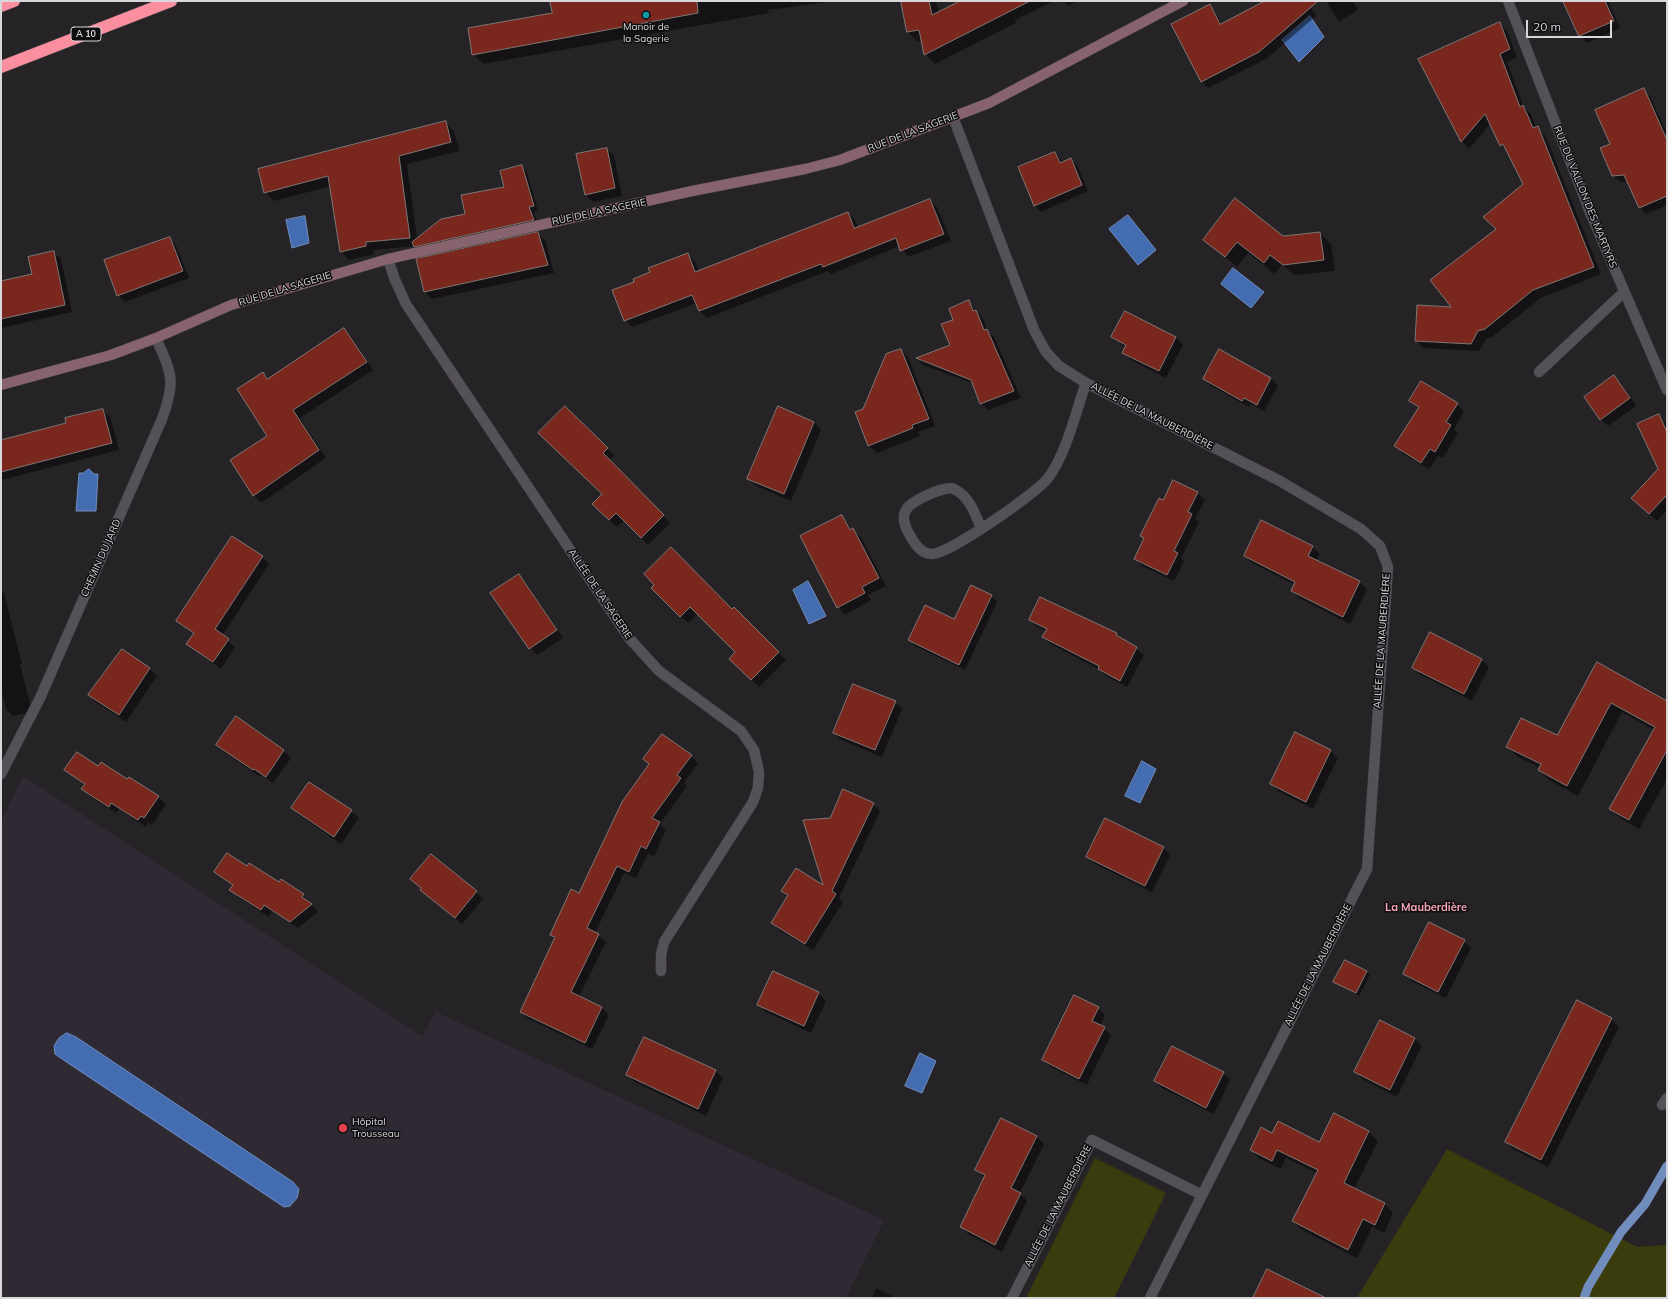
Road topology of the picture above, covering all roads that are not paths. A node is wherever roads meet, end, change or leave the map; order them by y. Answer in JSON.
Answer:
{"nodes":[{"id":1,"x":14,"y":1,"type":"edge"},
{"id":2,"x":171,"y":1,"type":"edge"},
{"id":3,"x":1183,"y":1,"type":"edge"},
{"id":4,"x":1508,"y":1,"type":"edge"},
{"id":5,"x":1,"y":6,"type":"edge"},
{"id":6,"x":1,"y":67,"type":"edge"},
{"id":7,"x":953,"y":117,"type":"junction"},
{"id":8,"x":388,"y":259,"type":"junction"},
{"id":9,"x":1624,"y":292,"type":"junction"},
{"id":10,"x":156,"y":338,"type":"junction"},
{"id":11,"x":1539,"y":372,"type":"dead end"},
{"id":12,"x":1086,"y":383,"type":"junction"},
{"id":13,"x":1,"y":385,"type":"edge"},
{"id":14,"x":1667,"y":390,"type":"edge"},
{"id":15,"x":981,"y":528,"type":"junction"},
{"id":16,"x":1,"y":774,"type":"edge"},
{"id":17,"x":662,"y":970,"type":"dead end"},
{"id":18,"x":1202,"y":1195,"type":"junction"},
{"id":19,"x":1012,"y":1298,"type":"edge"},
{"id":20,"x":1150,"y":1298,"type":"edge"}],
"edges":[{"from":1,"to":5,"type":"highway"},
{"from":2,"to":6,"type":"highway","number":"A 10"},
{"from":3,"to":7,"type":"street","name":"RUE DE LA SAGERIE"},
{"from":4,"to":9,"type":"street","name":"RUE DU VALLON DES MARTYRS"},
{"from":7,"to":8,"type":"street","name":"RUE DE LA SAGERIE"},
{"from":7,"to":12,"type":"street","name":"ALLÉE DE LA MAUBERDIÈRE"},
{"from":8,"to":10,"type":"street","name":"RUE DE LA SAGERIE"},
{"from":8,"to":17,"type":"street","name":"ALLÉE DE LA SAGERIE"},
{"from":9,"to":11,"type":"street"},
{"from":9,"to":14,"type":"street","name":"RUE DU VALLON DES MARTYRS"},
{"from":10,"to":13,"type":"street","name":"RUE DE LA SAGERIE"},
{"from":10,"to":16,"type":"street","name":"CHEMIN DU JARD"},
{"from":12,"to":15,"type":"street"},
{"from":12,"to":18,"type":"street","name":"ALLÉE DE LA MAUBERDIÈRE"},
{"from":15,"to":15,"type":"street"},
{"from":18,"to":19,"type":"street","name":"ALLÉE DE LA MAUBERDIÈRE"},
{"from":18,"to":20,"type":"street","name":"ALLÉE DE LA MAUBERDIÈRE"}]}
